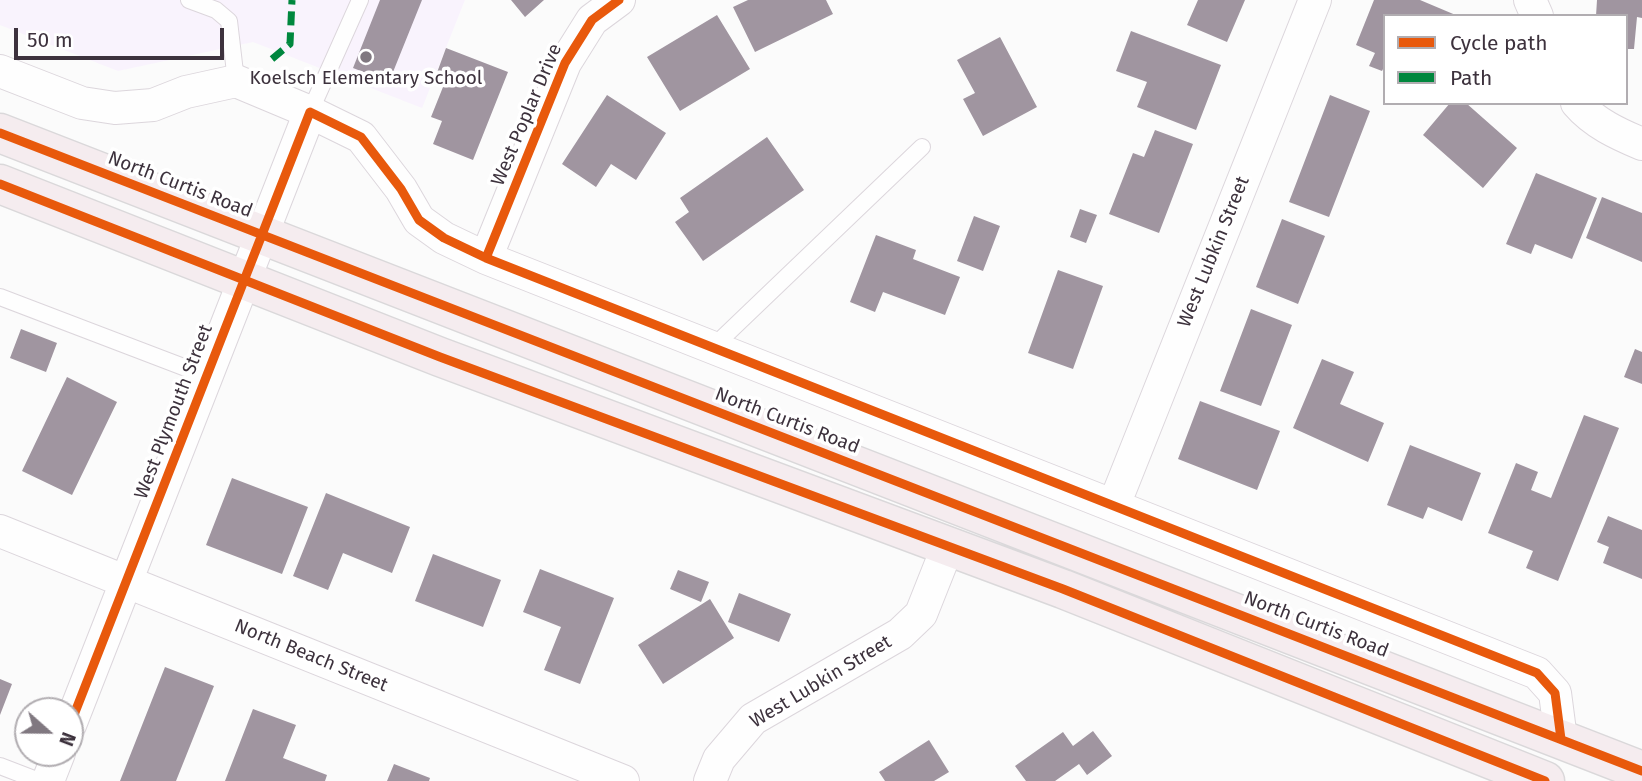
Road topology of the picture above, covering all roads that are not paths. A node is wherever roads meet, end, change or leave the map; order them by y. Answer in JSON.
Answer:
{"nodes":[{"id":1,"x":189,"y":0,"type":"edge"},
{"id":2,"x":360,"y":0,"type":"edge"},
{"id":3,"x":619,"y":0,"type":"edge"},
{"id":4,"x":1315,"y":0,"type":"edge"},
{"id":5,"x":0,"y":71,"type":"edge"},
{"id":6,"x":236,"y":81,"type":"junction"},
{"id":7,"x":1579,"y":105,"type":"edge"},
{"id":8,"x":310,"y":113,"type":"junction"},
{"id":9,"x":0,"y":133,"type":"edge"},
{"id":10,"x":1642,"y":144,"type":"edge"},
{"id":11,"x":922,"y":147,"type":"dead end"},
{"id":12,"x":0,"y":184,"type":"edge"},
{"id":13,"x":262,"y":235,"type":"junction"},
{"id":14,"x":486,"y":258,"type":"junction"},
{"id":15,"x":245,"y":278,"type":"junction"},
{"id":16,"x":0,"y":297,"type":"edge"},
{"id":17,"x":712,"y":348,"type":"junction"},
{"id":18,"x":207,"y":376,"type":"junction"},
{"id":19,"x":1114,"y":505,"type":"junction"},
{"id":20,"x":0,"y":531,"type":"edge"},
{"id":21,"x":948,"y":546,"type":"junction"},
{"id":22,"x":126,"y":581,"type":"junction"},
{"id":23,"x":81,"y":697,"type":"edge"},
{"id":24,"x":1561,"y":739,"type":"junction"},
{"id":25,"x":0,"y":766,"type":"edge"},
{"id":26,"x":1642,"y":771,"type":"edge"},
{"id":27,"x":38,"y":781,"type":"edge"},
{"id":28,"x":623,"y":781,"type":"edge"},
{"id":29,"x":710,"y":781,"type":"edge"},
{"id":30,"x":1545,"y":781,"type":"edge"}],
"edges":[{"from":1,"to":6,"type":"lane"},
{"from":2,"to":8,"type":"lane"},
{"from":3,"to":14,"type":"street","name":"West Poplar Drive"},
{"from":4,"to":19,"type":"street","name":"West Lubkin Street"},
{"from":5,"to":6,"type":"street"},
{"from":6,"to":8,"type":"street","name":"North Curtis Road"},
{"from":7,"to":10,"type":"street"},
{"from":8,"to":13,"type":"street","name":"West Plymouth Street"},
{"from":8,"to":14,"type":"street","name":"North Curtis Road"},
{"from":9,"to":13,"type":"main road","name":"North Curtis Road"},
{"from":11,"to":17,"type":"lane"},
{"from":12,"to":15,"type":"main road"},
{"from":13,"to":15,"type":"street","name":"West Plymouth Street"},
{"from":13,"to":24,"type":"main road","name":"North Curtis Road"},
{"from":14,"to":17,"type":"street","name":"North Curtis Road"},
{"from":15,"to":18,"type":"street","name":"West Plymouth Street"},
{"from":15,"to":21,"type":"main road"},
{"from":16,"to":18,"type":"lane"},
{"from":17,"to":19,"type":"street","name":"North Curtis Road"},
{"from":18,"to":22,"type":"street","name":"West Plymouth Street"},
{"from":19,"to":24,"type":"street","name":"North Curtis Road"},
{"from":20,"to":22,"type":"street","name":"North Beach Street"},
{"from":21,"to":29,"type":"street","name":"West Lubkin Street"},
{"from":21,"to":30,"type":"main road"},
{"from":22,"to":23,"type":"street","name":"West Plymouth Street"},
{"from":22,"to":28,"type":"street","name":"North Beach Street"},
{"from":24,"to":26,"type":"main road","name":"North Curtis Road"},
{"from":25,"to":27,"type":"lane"}]}
